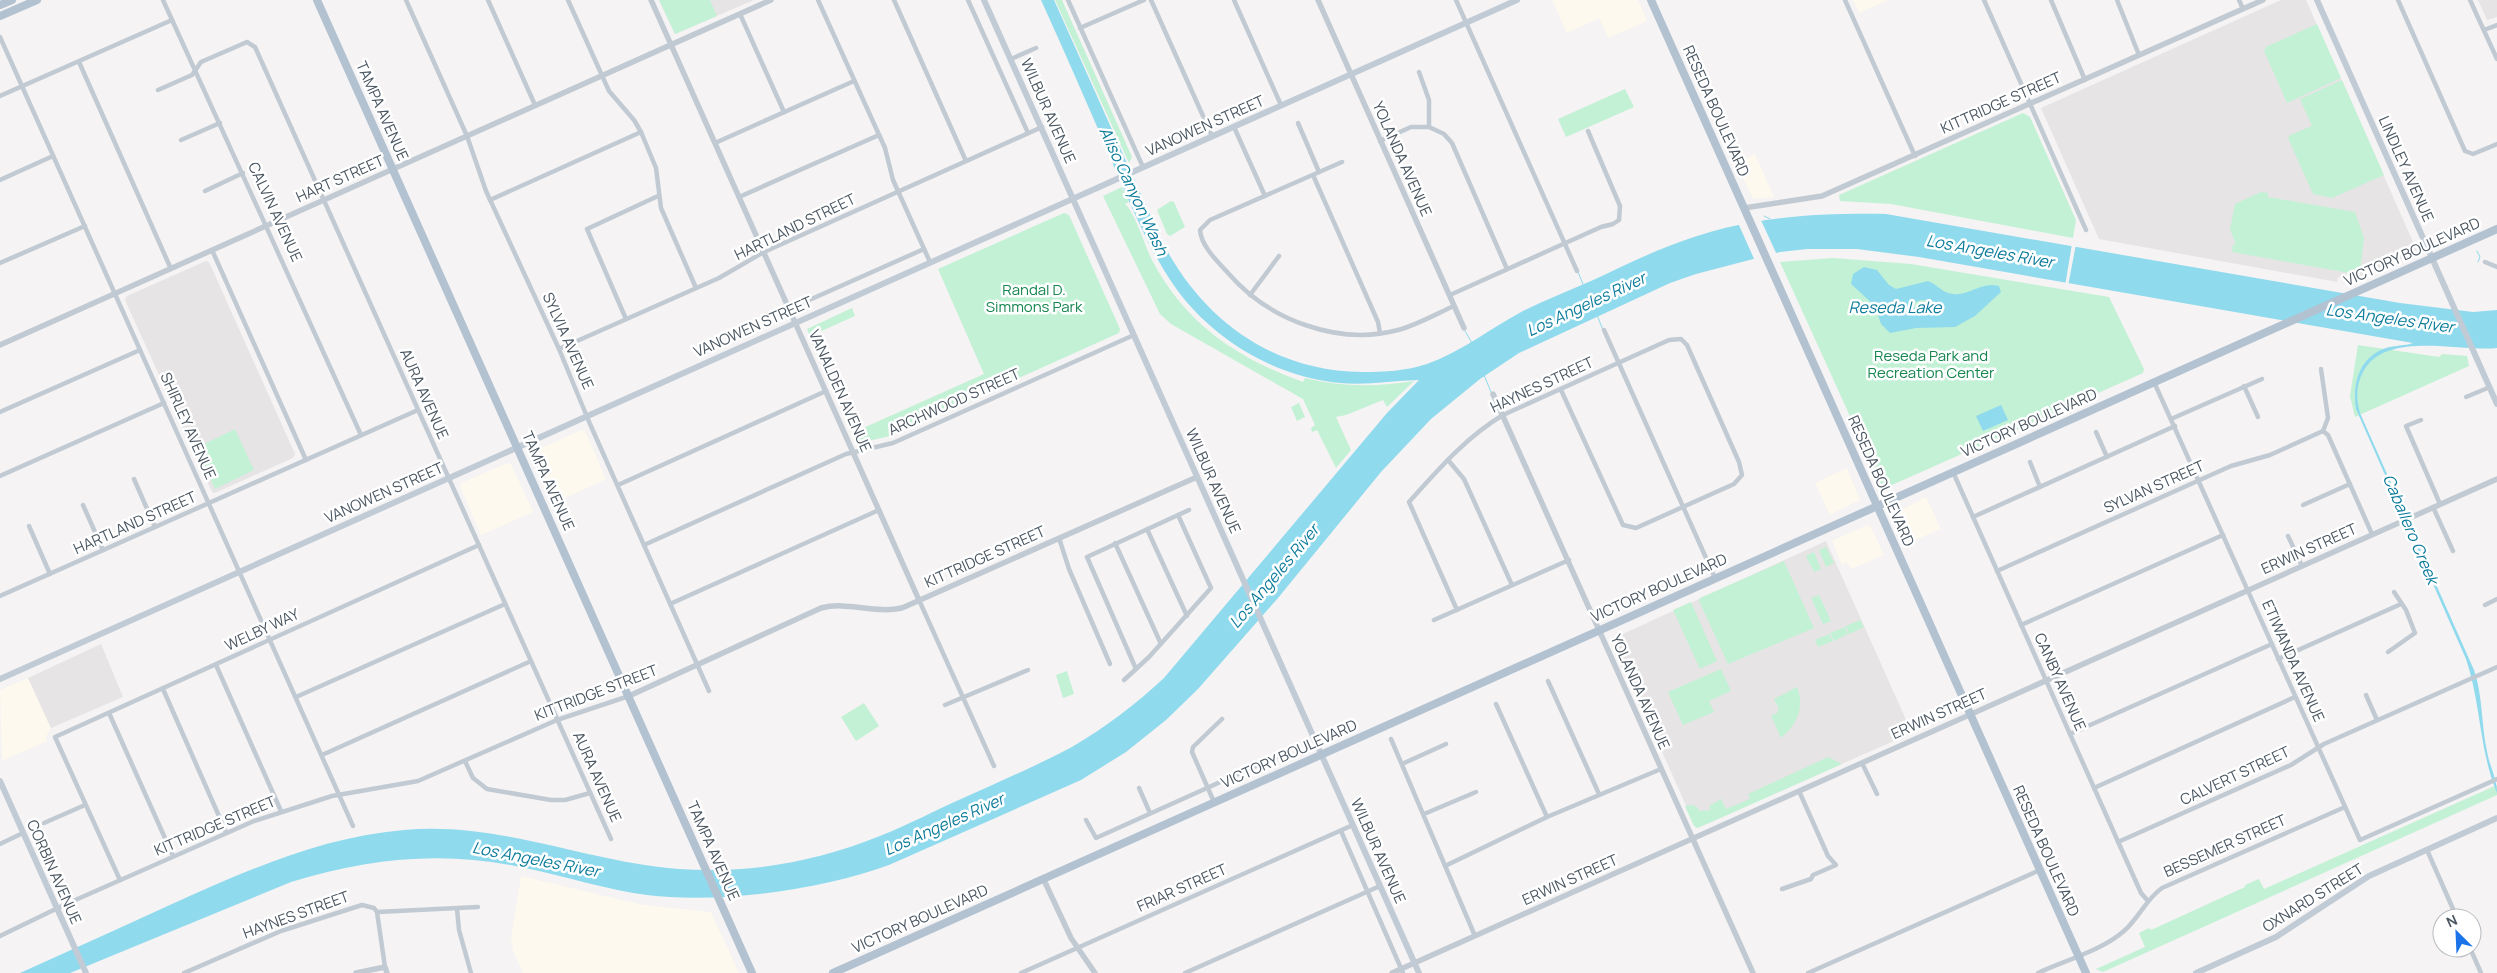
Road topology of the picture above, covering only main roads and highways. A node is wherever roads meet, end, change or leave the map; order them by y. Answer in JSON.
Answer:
{"nodes":[{"id":1,"x":12,"y":0,"type":"edge"},
{"id":2,"x":37,"y":0,"type":"edge"},
{"id":3,"x":317,"y":0,"type":"edge"},
{"id":4,"x":984,"y":0,"type":"edge"},
{"id":5,"x":1518,"y":0,"type":"edge"},
{"id":6,"x":1651,"y":0,"type":"edge"},
{"id":7,"x":2317,"y":0,"type":"edge"},
{"id":8,"x":0,"y":5,"type":"edge"},
{"id":9,"x":0,"y":16,"type":"edge"},
{"id":10,"x":1074,"y":198,"type":"junction"},
{"id":11,"x":2497,"y":229,"type":"edge"},
{"id":12,"x":2432,"y":258,"type":"junction"},
{"id":13,"x":2493,"y":391,"type":"edge"},
{"id":14,"x":2497,"y":404,"type":"edge"},
{"id":15,"x":517,"y":447,"type":"junction"},
{"id":16,"x":1877,"y":506,"type":"junction"},
{"id":17,"x":0,"y":678,"type":"edge"},
{"id":18,"x":1321,"y":754,"type":"junction"},
{"id":19,"x":0,"y":781,"type":"edge"},
{"id":20,"x":2497,"y":818,"type":"edge"},
{"id":21,"x":835,"y":972,"type":"edge"},
{"id":22,"x":86,"y":973,"type":"edge"},
{"id":23,"x":752,"y":973,"type":"edge"},
{"id":24,"x":1419,"y":973,"type":"edge"},
{"id":25,"x":2086,"y":973,"type":"edge"},
{"id":26,"x":2196,"y":973,"type":"edge"}],
"edges":[{"from":1,"to":8,"type":"main road"},
{"from":2,"to":9,"type":"main road"},
{"from":3,"to":15,"type":"main road","name":"TAMPA AVENUE"},
{"from":4,"to":10,"type":"main road","name":"WILBUR AVENUE"},
{"from":5,"to":10,"type":"main road","name":"VANOWEN STREET"},
{"from":6,"to":16,"type":"main road","name":"RESEDA BOULEVARD"},
{"from":7,"to":12,"type":"main road","name":"LINDLEY AVENUE"},
{"from":10,"to":15,"type":"main road","name":"VANOWEN STREET"},
{"from":10,"to":18,"type":"main road","name":"WILBUR AVENUE"},
{"from":11,"to":12,"type":"main road","name":"VICTORY BOULEVARD"},
{"from":12,"to":13,"type":"main road","name":"LINDLEY AVENUE"},
{"from":12,"to":16,"type":"main road","name":"VICTORY BOULEVARD"},
{"from":13,"to":14,"type":"main road","name":"LINDLEY AVENUE"},
{"from":15,"to":17,"type":"main road","name":"VANOWEN STREET"},
{"from":15,"to":23,"type":"main road","name":"TAMPA AVENUE"},
{"from":16,"to":18,"type":"main road","name":"VICTORY BOULEVARD"},
{"from":16,"to":25,"type":"main road","name":"RESEDA BOULEVARD"},
{"from":18,"to":21,"type":"main road","name":"VICTORY BOULEVARD"},
{"from":18,"to":24,"type":"main road","name":"WILBUR AVENUE"},
{"from":19,"to":22,"type":"main road","name":"CORBIN AVENUE"},
{"from":20,"to":26,"type":"main road","name":"OXNARD STREET"}]}
